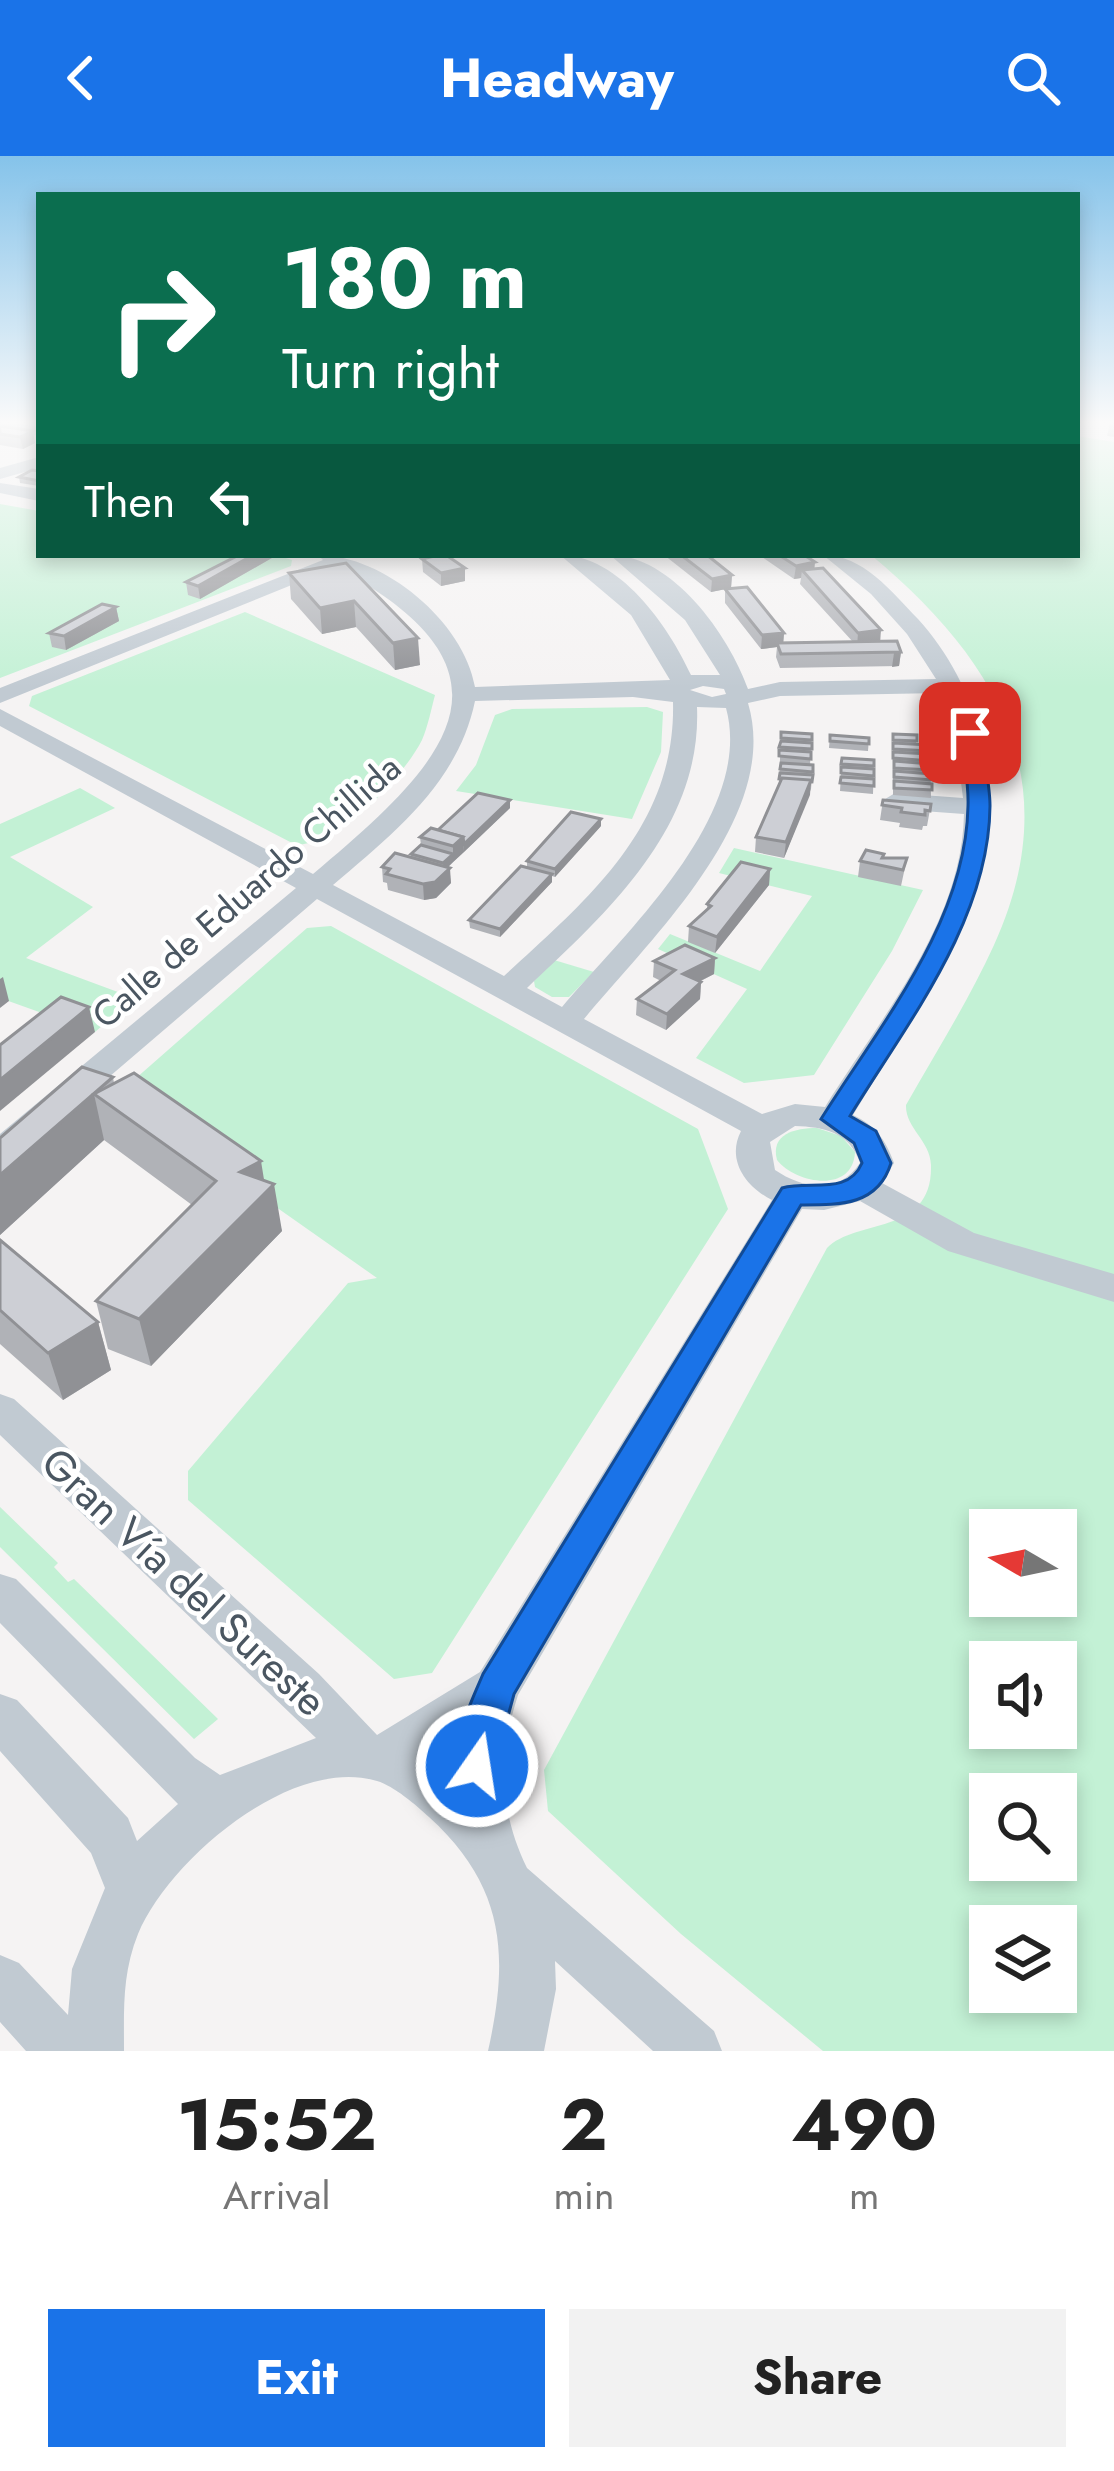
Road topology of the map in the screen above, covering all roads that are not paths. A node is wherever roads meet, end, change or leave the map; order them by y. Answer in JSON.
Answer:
{"nodes":[{"id":1,"x":338,"y":558,"type":"edge"},
{"id":2,"x":342,"y":558,"type":"edge"},
{"id":3,"x":574,"y":558,"type":"edge"},
{"id":4,"x":624,"y":558,"type":"edge"},
{"id":5,"x":837,"y":558,"type":"edge"},
{"id":6,"x":952,"y":686,"type":"junction"},
{"id":7,"x":734,"y":690,"type":"junction"},
{"id":8,"x":466,"y":694,"type":"junction"},
{"id":9,"x":0,"y":696,"type":"edge"},
{"id":10,"x":685,"y":696,"type":"junction"},
{"id":11,"x":0,"y":716,"type":"edge"},
{"id":12,"x":0,"y":739,"type":"edge"},
{"id":13,"x":73,"y":754,"type":"junction"},
{"id":14,"x":895,"y":801,"type":"edge"},
{"id":15,"x":979,"y":807,"type":"junction"},
{"id":16,"x":313,"y":885,"type":"junction"},
{"id":17,"x":577,"y":921,"type":"junction"},
{"id":18,"x":631,"y":942,"type":"junction"},
{"id":19,"x":507,"y":990,"type":"junction"},
{"id":20,"x":566,"y":1021,"type":"junction"},
{"id":21,"x":835,"y":1119,"type":"junction"},
{"id":22,"x":762,"y":1128,"type":"junction"},
{"id":23,"x":0,"y":1152,"type":"edge"},
{"id":24,"x":862,"y":1187,"type":"junction"},
{"id":25,"x":793,"y":1195,"type":"junction"},
{"id":26,"x":1114,"y":1288,"type":"edge"},
{"id":27,"x":0,"y":1410,"type":"edge"},
{"id":28,"x":0,"y":1593,"type":"edge"},
{"id":29,"x":497,"y":1687,"type":"junction"},
{"id":30,"x":0,"y":1716,"type":"edge"},
{"id":31,"x":374,"y":1758,"type":"junction"},
{"id":32,"x":218,"y":1803,"type":"junction"},
{"id":33,"x":500,"y":1868,"type":"junction"},
{"id":34,"x":132,"y":1890,"type":"junction"},
{"id":35,"x":0,"y":1982,"type":"edge"},
{"id":36,"x":63,"y":2051,"type":"edge"},
{"id":37,"x":96,"y":2051,"type":"edge"},
{"id":38,"x":517,"y":2051,"type":"edge"},
{"id":39,"x":694,"y":2051,"type":"edge"}],
"edges":[{"from":1,"to":9,"type":"street"},
{"from":2,"to":8,"type":"street"},
{"from":3,"to":10,"type":"street"},
{"from":4,"to":7,"type":"street"},
{"from":5,"to":6,"type":"street"},
{"from":6,"to":7,"type":"street"},
{"from":6,"to":15,"type":"street"},
{"from":7,"to":10,"type":"street"},
{"from":7,"to":18,"type":"street"},
{"from":8,"to":10,"type":"street"},
{"from":8,"to":16,"type":"street","name":"Calle de Eduardo Chillida"},
{"from":10,"to":17,"type":"street"},
{"from":11,"to":13,"type":"street"},
{"from":12,"to":13,"type":"street"},
{"from":13,"to":16,"type":"street"},
{"from":14,"to":15,"type":"street"},
{"from":15,"to":21,"type":"street"},
{"from":16,"to":19,"type":"street"},
{"from":16,"to":23,"type":"street","name":"Calle de Eduardo Chillida"},
{"from":17,"to":18,"type":"street"},
{"from":17,"to":19,"type":"street"},
{"from":18,"to":20,"type":"street"},
{"from":19,"to":20,"type":"street"},
{"from":20,"to":22,"type":"street"},
{"from":21,"to":22,"type":"street"},
{"from":21,"to":24,"type":"street"},
{"from":22,"to":25,"type":"street"},
{"from":24,"to":25,"type":"street"},
{"from":24,"to":26,"type":"street"},
{"from":25,"to":29,"type":"street"},
{"from":27,"to":31,"type":"street","name":"Gran Vía del Sureste"},
{"from":28,"to":32,"type":"street"},
{"from":29,"to":31,"type":"street"},
{"from":29,"to":33,"type":"street"},
{"from":30,"to":34,"type":"street"},
{"from":31,"to":32,"type":"street"},
{"from":31,"to":33,"type":"street","name":"Gran Vía del Sureste"},
{"from":32,"to":34,"type":"street"},
{"from":33,"to":38,"type":"street"},
{"from":33,"to":39,"type":"street"},
{"from":34,"to":37,"type":"street"},
{"from":35,"to":36,"type":"street"}]}
